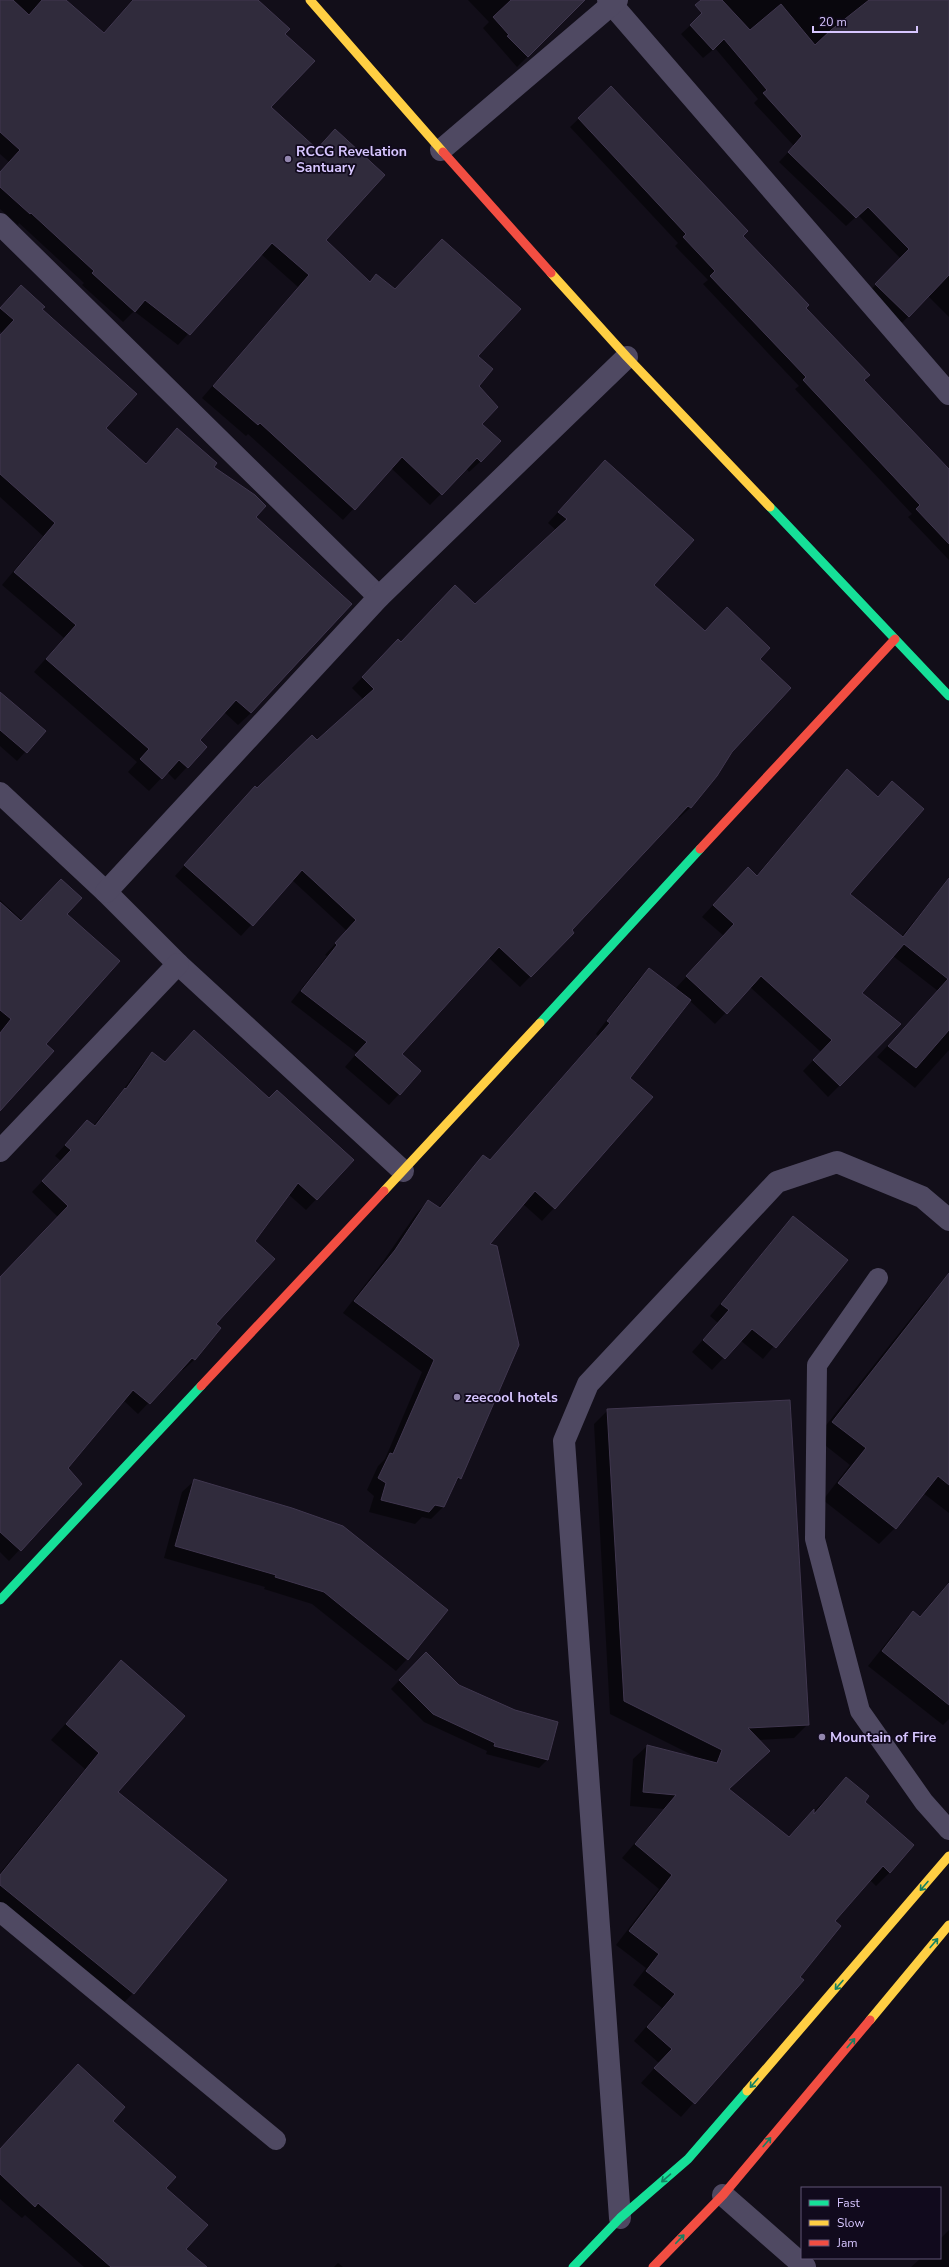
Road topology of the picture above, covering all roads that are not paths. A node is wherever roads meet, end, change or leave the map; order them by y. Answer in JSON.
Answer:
{"nodes":[{"id":1,"x":310,"y":0,"type":"edge"},
{"id":2,"x":612,"y":2,"type":"edge"},
{"id":3,"x":441,"y":150,"type":"junction"},
{"id":4,"x":0,"y":224,"type":"edge"},
{"id":5,"x":627,"y":357,"type":"junction"},
{"id":6,"x":949,"y":394,"type":"edge"},
{"id":7,"x":379,"y":597,"type":"junction"},
{"id":8,"x":895,"y":639,"type":"junction"},
{"id":9,"x":949,"y":696,"type":"edge"},
{"id":10,"x":0,"y":793,"type":"edge"},
{"id":11,"x":106,"y":892,"type":"junction"},
{"id":12,"x":178,"y":964,"type":"junction"},
{"id":13,"x":0,"y":1151,"type":"edge"},
{"id":14,"x":403,"y":1171,"type":"junction"},
{"id":15,"x":949,"y":1220,"type":"edge"},
{"id":16,"x":878,"y":1278,"type":"dead end"},
{"id":17,"x":0,"y":1600,"type":"edge"},
{"id":18,"x":949,"y":1830,"type":"edge"},
{"id":19,"x":949,"y":1856,"type":"edge"},
{"id":20,"x":0,"y":1912,"type":"edge"},
{"id":21,"x":949,"y":1925,"type":"edge"},
{"id":22,"x":276,"y":2140,"type":"dead end"},
{"id":23,"x":723,"y":2195,"type":"junction"},
{"id":24,"x":620,"y":2218,"type":"junction"},
{"id":25,"x":573,"y":2267,"type":"edge"},
{"id":26,"x":653,"y":2267,"type":"edge"},
{"id":27,"x":805,"y":2267,"type":"edge"}],
"edges":[{"from":1,"to":3,"type":"street"},
{"from":2,"to":3,"type":"street"},
{"from":2,"to":6,"type":"street"},
{"from":3,"to":5,"type":"street"},
{"from":4,"to":7,"type":"street"},
{"from":5,"to":7,"type":"street"},
{"from":5,"to":8,"type":"street"},
{"from":7,"to":11,"type":"street"},
{"from":8,"to":9,"type":"street"},
{"from":8,"to":14,"type":"street"},
{"from":10,"to":11,"type":"street"},
{"from":11,"to":12,"type":"street"},
{"from":12,"to":13,"type":"street"},
{"from":12,"to":14,"type":"street"},
{"from":14,"to":17,"type":"street"},
{"from":15,"to":24,"type":"street"},
{"from":16,"to":18,"type":"lane"},
{"from":19,"to":24,"type":"street","one_way":true},
{"from":20,"to":22,"type":"lane"},
{"from":23,"to":21,"type":"street","one_way":true},
{"from":26,"to":23,"type":"street","one_way":true},
{"from":23,"to":27,"type":"street"},
{"from":24,"to":25,"type":"street"}]}
